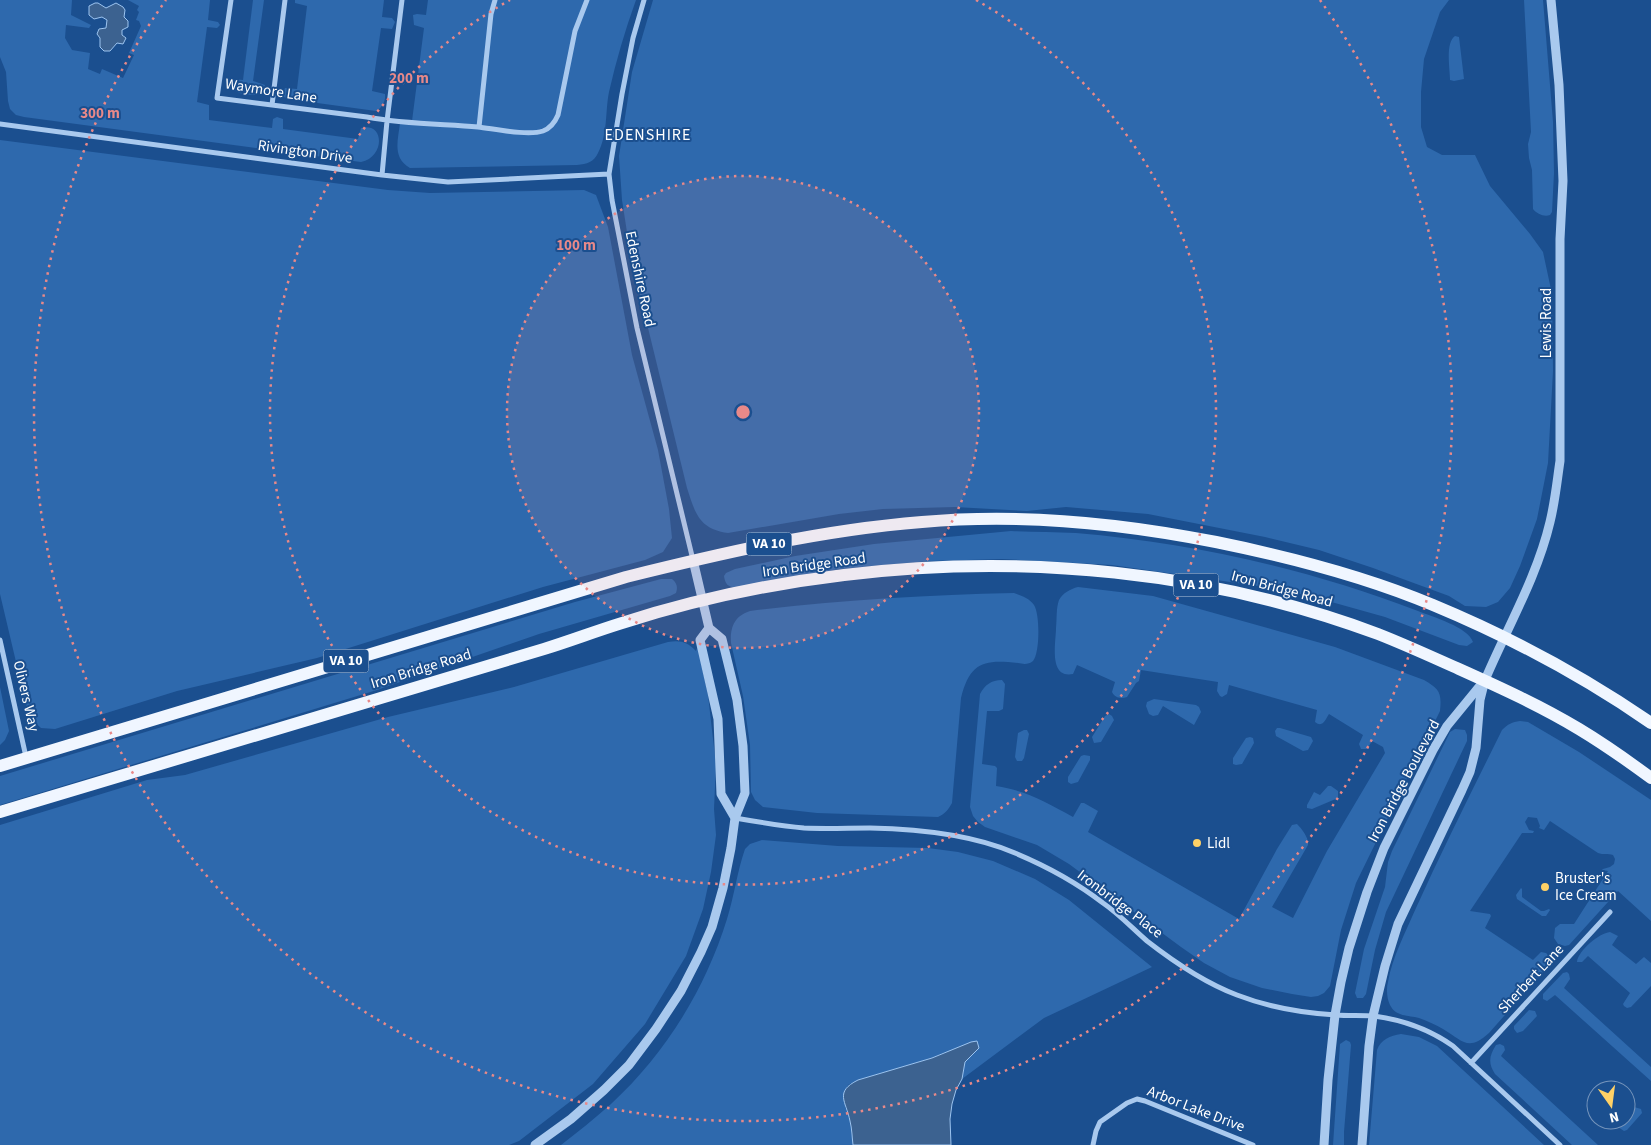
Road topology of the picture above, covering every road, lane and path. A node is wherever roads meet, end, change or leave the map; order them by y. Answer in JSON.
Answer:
{"nodes":[{"id":1,"x":231,"y":0,"type":"edge"},
{"id":2,"x":285,"y":0,"type":"edge"},
{"id":3,"x":402,"y":0,"type":"edge"},
{"id":4,"x":495,"y":0,"type":"edge"},
{"id":5,"x":587,"y":0,"type":"edge"},
{"id":6,"x":644,"y":0,"type":"edge"},
{"id":7,"x":1551,"y":0,"type":"edge"},
{"id":8,"x":272,"y":105,"type":"junction"},
{"id":9,"x":387,"y":121,"type":"junction"},
{"id":10,"x":0,"y":124,"type":"edge"},
{"id":11,"x":479,"y":128,"type":"junction"},
{"id":12,"x":608,"y":174,"type":"junction"},
{"id":13,"x":382,"y":175,"type":"junction"},
{"id":14,"x":693,"y":560,"type":"junction"},
{"id":15,"x":702,"y":601,"type":"junction"},
{"id":16,"x":709,"y":628,"type":"junction"},
{"id":17,"x":1504,"y":637,"type":"junction"},
{"id":18,"x":0,"y":640,"type":"edge"},
{"id":19,"x":1485,"y":680,"type":"junction"},
{"id":20,"x":1651,"y":723,"type":"edge"},
{"id":21,"x":27,"y":758,"type":"junction"},
{"id":22,"x":0,"y":766,"type":"edge"},
{"id":23,"x":1651,"y":778,"type":"edge"},
{"id":24,"x":0,"y":812,"type":"edge"},
{"id":25,"x":735,"y":818,"type":"junction"},
{"id":26,"x":1610,"y":912,"type":"dead end"},
{"id":27,"x":1335,"y":1015,"type":"junction"},
{"id":28,"x":1373,"y":1016,"type":"junction"},
{"id":29,"x":1471,"y":1063,"type":"junction"},
{"id":30,"x":534,"y":1145,"type":"edge"},
{"id":31,"x":1093,"y":1145,"type":"edge"},
{"id":32,"x":1253,"y":1145,"type":"edge"},
{"id":33,"x":1324,"y":1145,"type":"edge"},
{"id":34,"x":1362,"y":1145,"type":"edge"},
{"id":35,"x":1560,"y":1145,"type":"edge"}],
"edges":[{"from":1,"to":8,"type":"street","name":"Waymore Lane"},
{"from":2,"to":8,"type":"street"},
{"from":3,"to":9,"type":"street"},
{"from":4,"to":11,"type":"street"},
{"from":5,"to":11,"type":"street","name":"Waymore Lane"},
{"from":6,"to":12,"type":"street","name":"Edenshire Road"},
{"from":7,"to":17,"type":"street","name":"Lewis Road"},
{"from":8,"to":9,"type":"street","name":"Waymore Lane"},
{"from":9,"to":11,"type":"street","name":"Waymore Lane"},
{"from":9,"to":13,"type":"street"},
{"from":10,"to":13,"type":"street","name":"Rivington Drive"},
{"from":12,"to":13,"type":"street","name":"Rivington Drive"},
{"from":12,"to":14,"type":"street","name":"Edenshire Road"},
{"from":14,"to":15,"type":"street"},
{"from":14,"to":17,"type":"main road","name":"Iron Bridge Road","number":"VA 10"},
{"from":14,"to":21,"type":"main road","name":"Iron Bridge Road","number":"VA 10"},
{"from":15,"to":16,"type":"street"},
{"from":15,"to":19,"type":"main road","name":"Iron Bridge Road","number":"VA 10"},
{"from":15,"to":24,"type":"main road","name":"Iron Bridge Road","number":"VA 10"},
{"from":16,"to":25,"type":"street"},
{"from":16,"to":25,"type":"street"},
{"from":17,"to":19,"type":"street","name":"Lewis Road"},
{"from":17,"to":20,"type":"main road","name":"Iron Bridge Road","number":"VA 10"},
{"from":18,"to":21,"type":"street","name":"Olivers Way"},
{"from":19,"to":23,"type":"main road","name":"Iron Bridge Road","number":"VA 10"},
{"from":19,"to":27,"type":"street","name":"Iron Bridge Boulevard"},
{"from":19,"to":28,"type":"street"},
{"from":21,"to":22,"type":"main road","name":"Iron Bridge Road","number":"VA 10"},
{"from":25,"to":27,"type":"street","name":"Ironbridge Place"},
{"from":25,"to":30,"type":"street"},
{"from":26,"to":29,"type":"street","name":"Sherbert Lane"},
{"from":27,"to":28,"type":"street","name":"Ironbridge Place"},
{"from":27,"to":33,"type":"street","name":"Iron Bridge Boulevard"},
{"from":28,"to":29,"type":"street","name":"Ironbridge Place"},
{"from":28,"to":34,"type":"street"},
{"from":29,"to":35,"type":"street","name":"Ironbridge Place"},
{"from":31,"to":32,"type":"street","name":"Arbor Lake Drive"}]}
